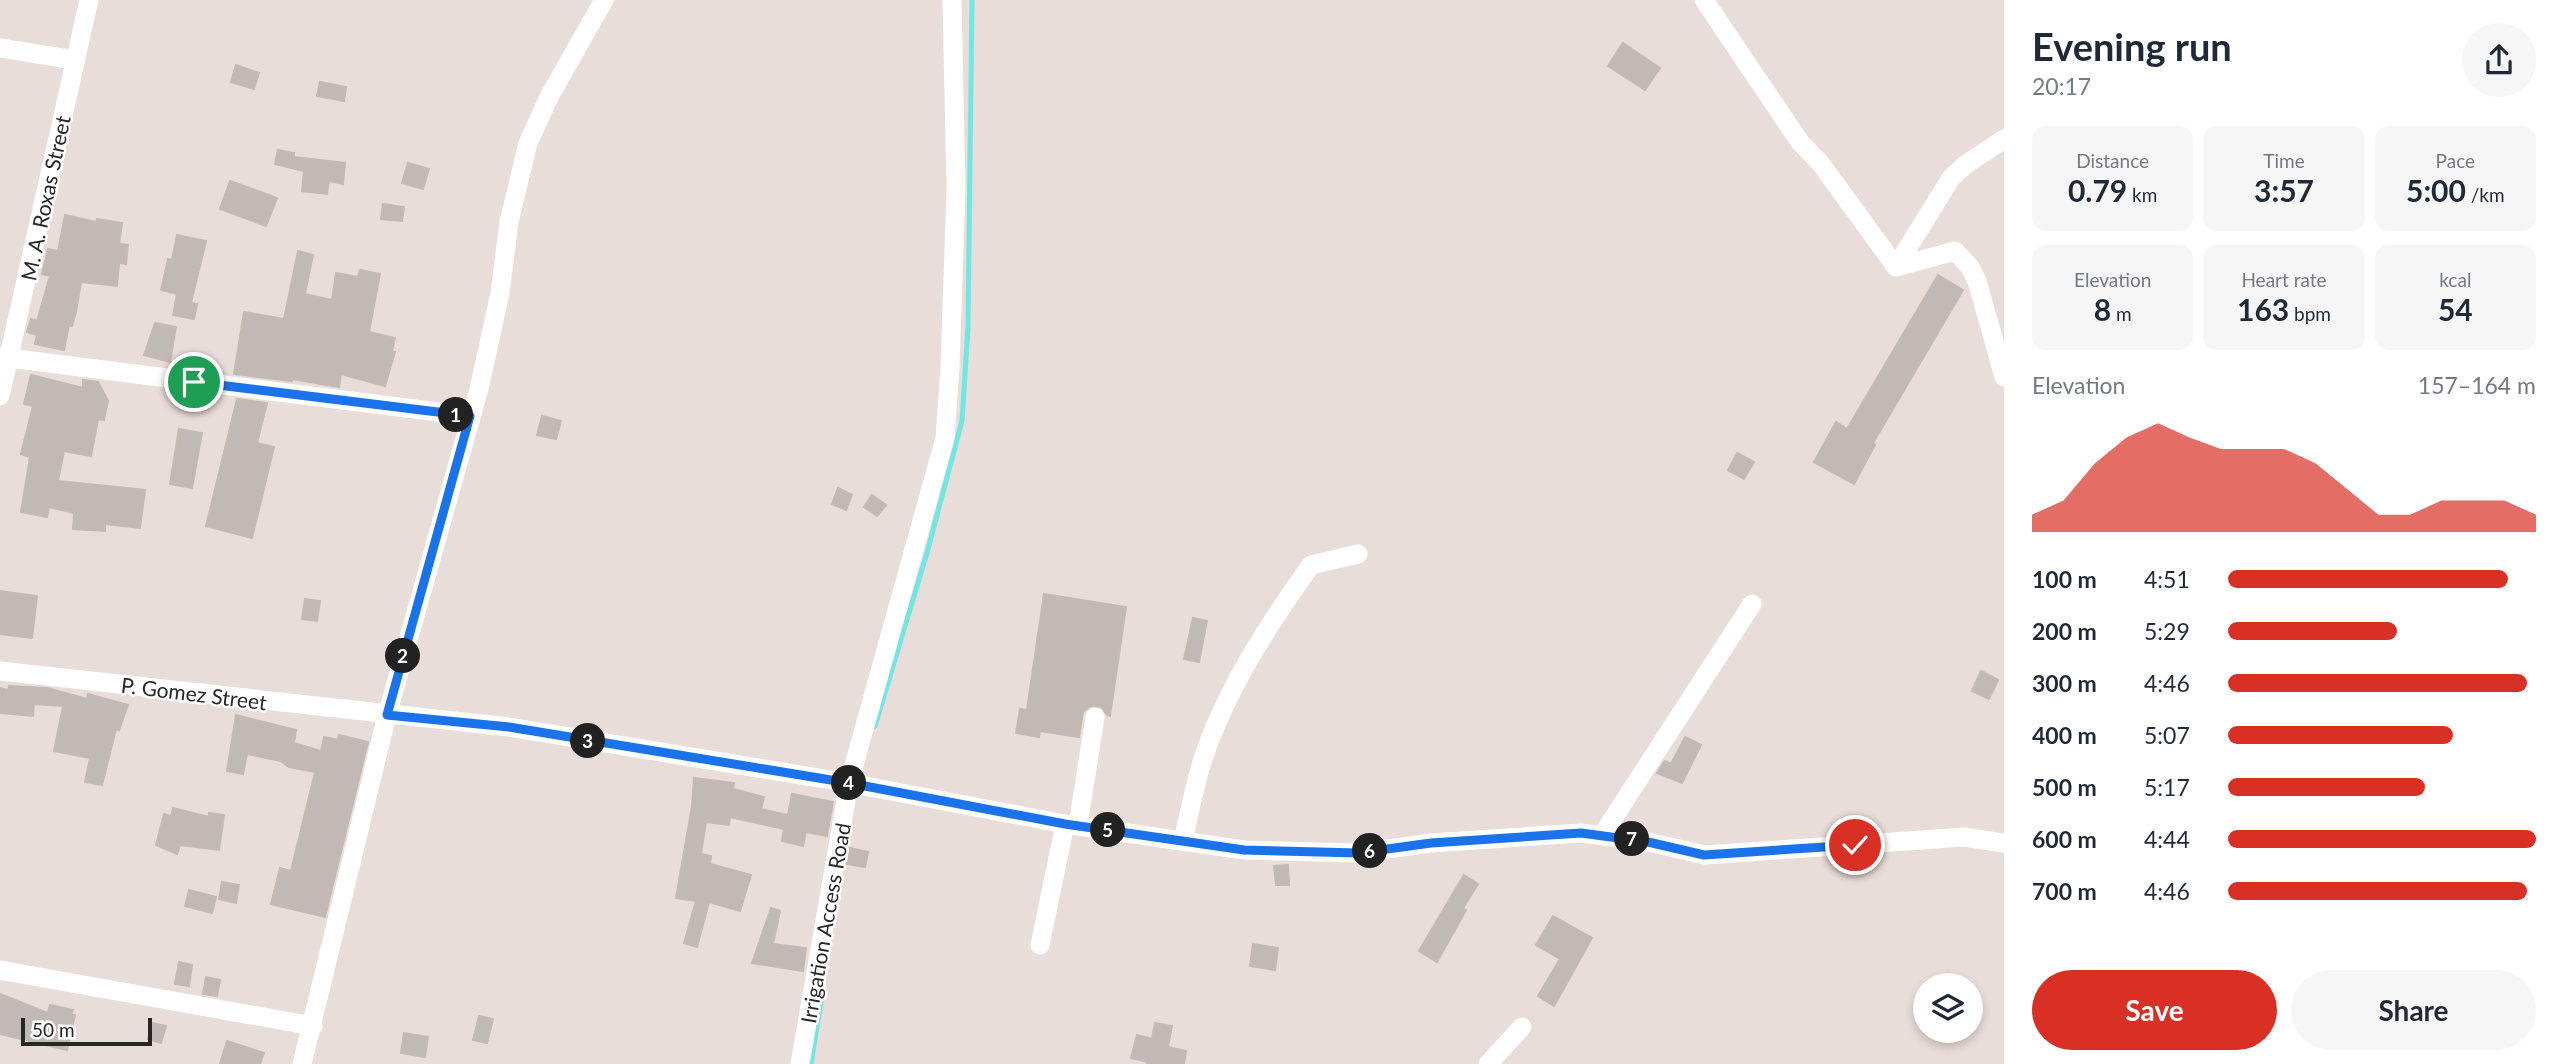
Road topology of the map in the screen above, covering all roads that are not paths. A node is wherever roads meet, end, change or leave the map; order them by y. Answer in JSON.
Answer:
{"nodes":[{"id":1,"x":89,"y":0,"type":"edge"},
{"id":2,"x":604,"y":0,"type":"edge"},
{"id":3,"x":952,"y":0,"type":"edge"},
{"id":4,"x":1703,"y":0,"type":"edge"},
{"id":5,"x":0,"y":48,"type":"edge"},
{"id":6,"x":75,"y":60,"type":"junction"},
{"id":7,"x":2004,"y":139,"type":"edge"},
{"id":8,"x":1896,"y":267,"type":"junction"},
{"id":9,"x":5,"y":358,"type":"edge"},
{"id":10,"x":2004,"y":377,"type":"edge"},
{"id":11,"x":0,"y":397,"type":"edge"},
{"id":12,"x":470,"y":416,"type":"junction"},
{"id":13,"x":1358,"y":554,"type":"dead end"},
{"id":14,"x":1752,"y":604,"type":"dead end"},
{"id":15,"x":0,"y":671,"type":"edge"},
{"id":16,"x":387,"y":715,"type":"junction"},
{"id":17,"x":1095,"y":716,"type":"dead end"},
{"id":18,"x":849,"y":783,"type":"junction"},
{"id":19,"x":1072,"y":825,"type":"junction"},
{"id":20,"x":1603,"y":834,"type":"junction"},
{"id":21,"x":1183,"y":841,"type":"junction"},
{"id":22,"x":2004,"y":843,"type":"edge"},
{"id":23,"x":1040,"y":945,"type":"dead end"},
{"id":24,"x":0,"y":970,"type":"edge"},
{"id":25,"x":313,"y":1026,"type":"junction"},
{"id":26,"x":1522,"y":1027,"type":"dead end"},
{"id":27,"x":302,"y":1064,"type":"edge"},
{"id":28,"x":800,"y":1064,"type":"edge"},
{"id":29,"x":1488,"y":1064,"type":"edge"}],
"edges":[{"from":1,"to":6,"type":"street","name":"M. A. Roxas Street"},
{"from":2,"to":12,"type":"street"},
{"from":3,"to":18,"type":"street","name":"Irrigation Access Road"},
{"from":4,"to":8,"type":"street"},
{"from":5,"to":6,"type":"street"},
{"from":6,"to":9,"type":"street","name":"M. A. Roxas Street"},
{"from":7,"to":8,"type":"street"},
{"from":8,"to":10,"type":"street"},
{"from":9,"to":11,"type":"street","name":"M. A. Roxas Street"},
{"from":9,"to":12,"type":"street"},
{"from":12,"to":16,"type":"street"},
{"from":13,"to":21,"type":"street"},
{"from":14,"to":20,"type":"street"},
{"from":15,"to":16,"type":"street","name":"P. Gomez Street"},
{"from":16,"to":18,"type":"street","name":"P. Gomez Street"},
{"from":16,"to":25,"type":"street"},
{"from":17,"to":19,"type":"street"},
{"from":18,"to":19,"type":"street","name":"P. Gomez Street"},
{"from":18,"to":28,"type":"street","name":"Irrigation Access Road"},
{"from":19,"to":21,"type":"street","name":"P. Gomez Street"},
{"from":19,"to":23,"type":"street"},
{"from":20,"to":21,"type":"street","name":"P. Gomez Street"},
{"from":20,"to":22,"type":"street","name":"P. Gomez Street"},
{"from":24,"to":25,"type":"street"},
{"from":25,"to":27,"type":"street"},
{"from":26,"to":29,"type":"street"}]}
